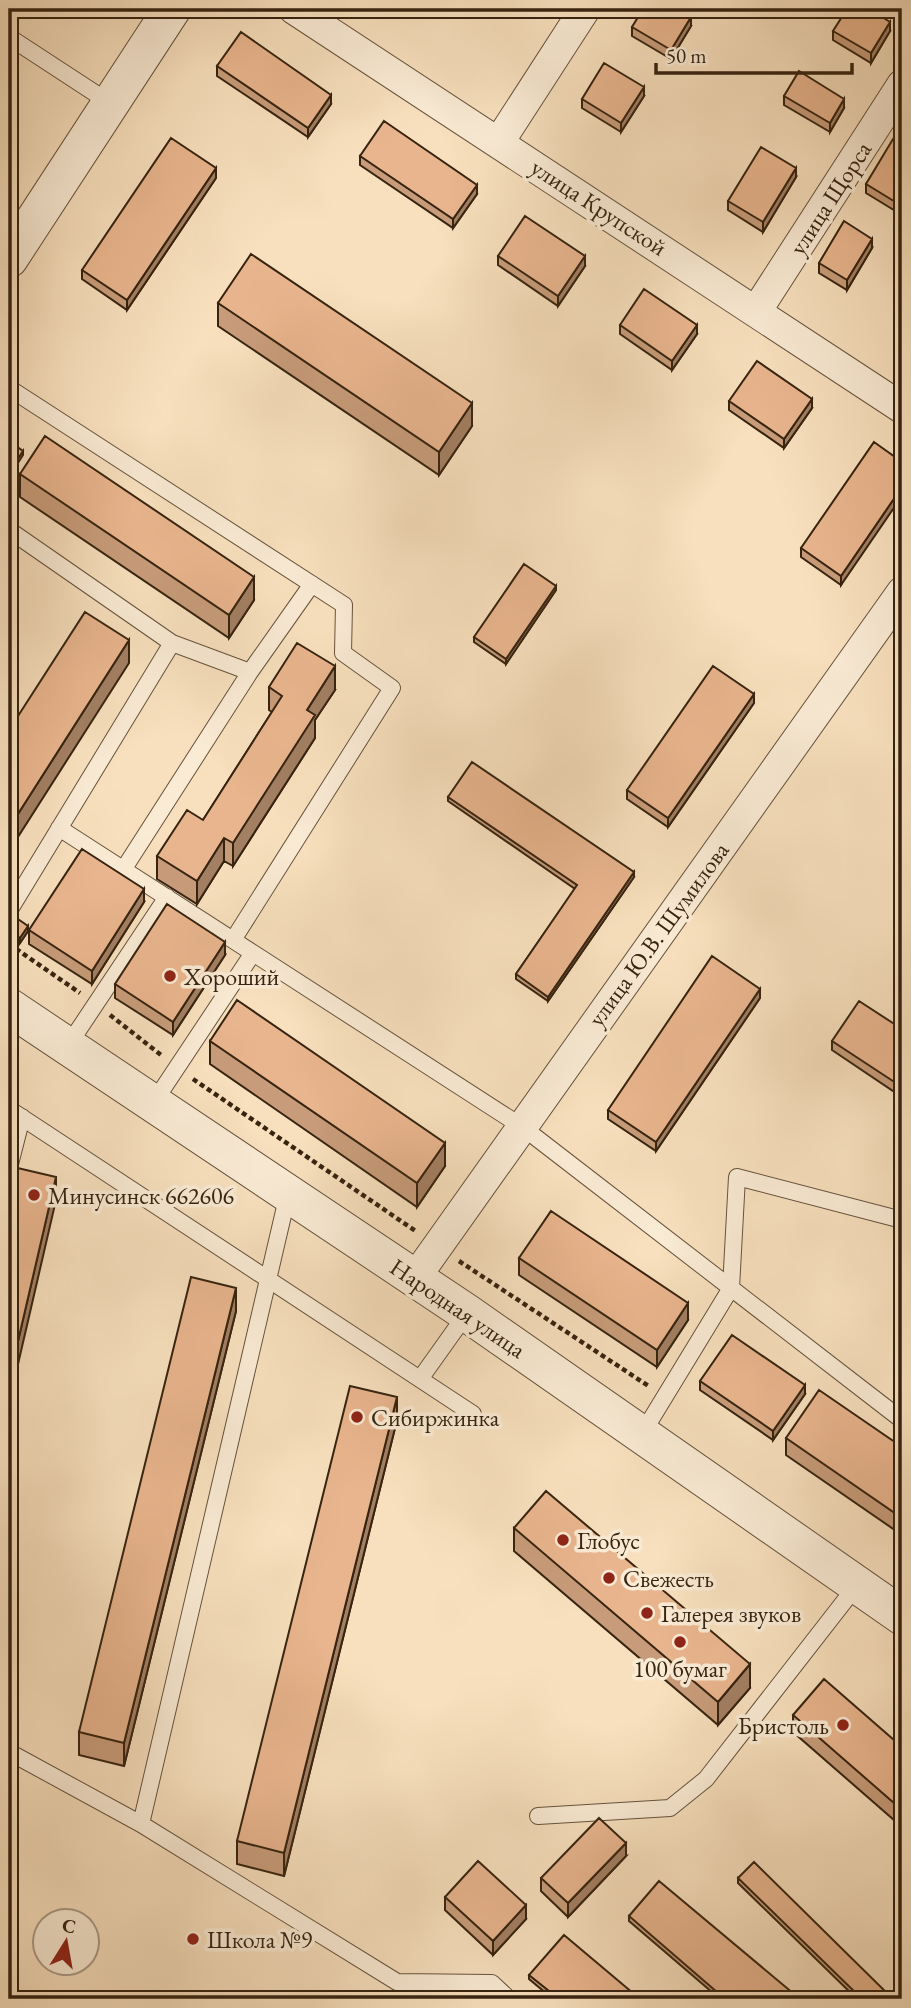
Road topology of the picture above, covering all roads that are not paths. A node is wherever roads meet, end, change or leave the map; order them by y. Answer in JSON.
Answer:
{"nodes":[{"id":1,"x":172,"y":9,"type":"edge"},
{"id":2,"x":294,"y":9,"type":"edge"},
{"id":3,"x":585,"y":9,"type":"edge"},
{"id":4,"x":9,"y":37,"type":"edge"},
{"id":5,"x":902,"y":85,"type":"edge"},
{"id":6,"x":110,"y":103,"type":"junction"},
{"id":7,"x":499,"y":142,"type":"junction"},
{"id":8,"x":9,"y":259,"type":"edge"},
{"id":9,"x":758,"y":310,"type":"junction"},
{"id":10,"x":9,"y":388,"type":"edge"},
{"id":11,"x":902,"y":408,"type":"edge"},
{"id":12,"x":9,"y":530,"type":"edge"},
{"id":13,"x":312,"y":584,"type":"junction"},
{"id":14,"x":902,"y":592,"type":"edge"},
{"id":15,"x":172,"y":643,"type":"junction"},
{"id":16,"x":250,"y":672,"type":"junction"},
{"id":17,"x":59,"y":828,"type":"junction"},
{"id":18,"x":123,"y":870,"type":"junction"},
{"id":19,"x":167,"y":897,"type":"junction"},
{"id":20,"x":9,"y":911,"type":"edge"},
{"id":21,"x":233,"y":940,"type":"junction"},
{"id":22,"x":253,"y":953,"type":"junction"},
{"id":23,"x":9,"y":1007,"type":"edge"},
{"id":24,"x":67,"y":1047,"type":"junction"},
{"id":25,"x":152,"y":1105,"type":"junction"},
{"id":26,"x":15,"y":1113,"type":"edge"},
{"id":27,"x":521,"y":1126,"type":"junction"},
{"id":28,"x":9,"y":1168,"type":"edge"},
{"id":29,"x":288,"y":1194,"type":"junction"},
{"id":30,"x":902,"y":1220,"type":"edge"},
{"id":31,"x":415,"y":1278,"type":"junction"},
{"id":32,"x":268,"y":1280,"type":"junction"},
{"id":33,"x":730,"y":1288,"type":"junction"},
{"id":34,"x":467,"y":1313,"type":"junction"},
{"id":35,"x":420,"y":1379,"type":"junction"},
{"id":36,"x":473,"y":1414,"type":"dead end"},
{"id":37,"x":902,"y":1420,"type":"edge"},
{"id":38,"x":642,"y":1434,"type":"junction"},
{"id":39,"x":857,"y":1585,"type":"junction"},
{"id":40,"x":902,"y":1616,"type":"edge"},
{"id":41,"x":9,"y":1752,"type":"edge"},
{"id":42,"x":538,"y":1815,"type":"dead end"},
{"id":43,"x":141,"y":1824,"type":"junction"},
{"id":44,"x":397,"y":1982,"type":"junction"},
{"id":45,"x":394,"y":1999,"type":"edge"},
{"id":46,"x":509,"y":1999,"type":"edge"}],
"edges":[{"from":1,"to":6,"type":"street"},
{"from":2,"to":7,"type":"street","name":"улица Крупской"},
{"from":3,"to":7,"type":"street"},
{"from":4,"to":6,"type":"lane"},
{"from":5,"to":9,"type":"street","name":"улица Щорса"},
{"from":6,"to":8,"type":"street"},
{"from":7,"to":9,"type":"street","name":"улица Крупской"},
{"from":9,"to":11,"type":"street","name":"улица Крупской"},
{"from":10,"to":13,"type":"lane"},
{"from":12,"to":15,"type":"lane"},
{"from":13,"to":16,"type":"lane"},
{"from":13,"to":21,"type":"lane"},
{"from":14,"to":27,"type":"street","name":"улица Ю.В. Шумилова"},
{"from":15,"to":16,"type":"lane"},
{"from":15,"to":17,"type":"lane"},
{"from":16,"to":18,"type":"lane"},
{"from":17,"to":18,"type":"lane"},
{"from":17,"to":20,"type":"lane"},
{"from":18,"to":19,"type":"lane"},
{"from":19,"to":21,"type":"lane"},
{"from":19,"to":24,"type":"lane"},
{"from":21,"to":22,"type":"lane"},
{"from":22,"to":25,"type":"lane"},
{"from":22,"to":27,"type":"lane"},
{"from":23,"to":24,"type":"street","name":"Народная улица"},
{"from":24,"to":25,"type":"street","name":"Народная улица"},
{"from":25,"to":29,"type":"street","name":"Народная улица"},
{"from":26,"to":28,"type":"lane"},
{"from":26,"to":32,"type":"lane"},
{"from":27,"to":31,"type":"street","name":"улица Ю.В. Шумилова"},
{"from":27,"to":33,"type":"lane"},
{"from":29,"to":31,"type":"street","name":"Народная улица"},
{"from":29,"to":32,"type":"lane"},
{"from":30,"to":33,"type":"lane"},
{"from":31,"to":34,"type":"street","name":"Народная улица"},
{"from":32,"to":35,"type":"lane"},
{"from":32,"to":43,"type":"lane"},
{"from":33,"to":37,"type":"lane"},
{"from":33,"to":38,"type":"lane"},
{"from":34,"to":35,"type":"lane"},
{"from":34,"to":38,"type":"street","name":"Народная улица"},
{"from":35,"to":36,"type":"lane"},
{"from":38,"to":39,"type":"street","name":"Народная улица"},
{"from":39,"to":40,"type":"street","name":"Народная улица"},
{"from":39,"to":42,"type":"lane"},
{"from":41,"to":43,"type":"lane"},
{"from":43,"to":44,"type":"lane"},
{"from":44,"to":45,"type":"lane"},
{"from":44,"to":46,"type":"lane"}]}
